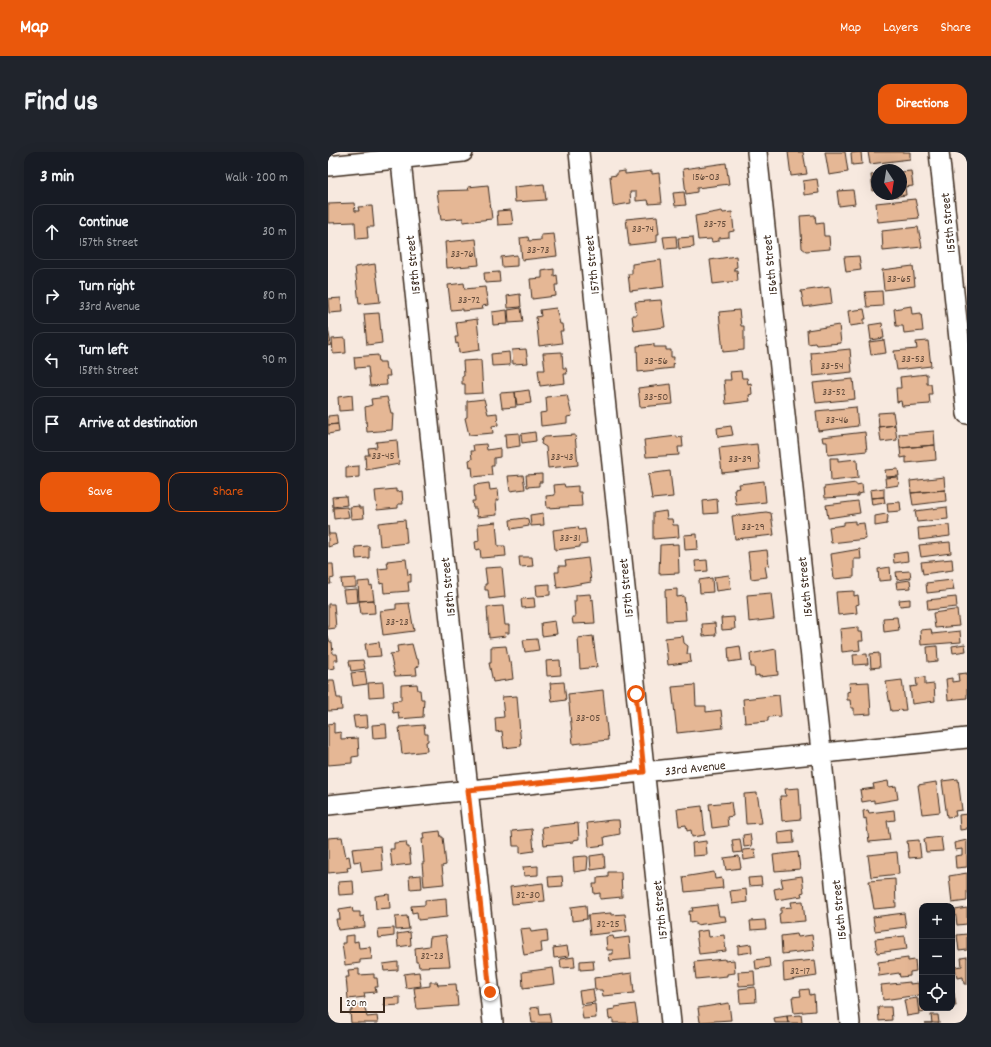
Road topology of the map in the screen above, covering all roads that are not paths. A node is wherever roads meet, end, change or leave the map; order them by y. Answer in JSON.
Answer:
{"nodes":[{"id":1,"x":463,"y":152,"type":"edge"},
{"id":2,"x":579,"y":152,"type":"edge"},
{"id":3,"x":757,"y":152,"type":"edge"},
{"id":4,"x":939,"y":152,"type":"edge"},
{"id":5,"x":400,"y":155,"type":"edge"},
{"id":6,"x":328,"y":166,"type":"edge"},
{"id":7,"x":967,"y":414,"type":"edge"},
{"id":8,"x":967,"y":738,"type":"edge"},
{"id":9,"x":822,"y":754,"type":"junction"},
{"id":10,"x":644,"y":772,"type":"junction"},
{"id":11,"x":468,"y":790,"type":"junction"},
{"id":12,"x":328,"y":805,"type":"edge"},
{"id":13,"x":493,"y":1023,"type":"edge"},
{"id":14,"x":672,"y":1023,"type":"edge"},
{"id":15,"x":850,"y":1023,"type":"edge"}],
"edges":[{"from":1,"to":5,"type":"street"},
{"from":2,"to":10,"type":"street","name":"157th Street"},
{"from":3,"to":9,"type":"street","name":"156th Street"},
{"from":4,"to":7,"type":"street","name":"155th Street"},
{"from":5,"to":6,"type":"street"},
{"from":5,"to":11,"type":"street","name":"158th Street"},
{"from":8,"to":9,"type":"street","name":"33rd Avenue"},
{"from":9,"to":10,"type":"street","name":"33rd Avenue"},
{"from":9,"to":15,"type":"street","name":"156th Street"},
{"from":10,"to":11,"type":"street","name":"33rd Avenue"},
{"from":10,"to":14,"type":"street","name":"157th Street"},
{"from":11,"to":12,"type":"street","name":"33rd Avenue"},
{"from":11,"to":13,"type":"street","name":"158th Street"}]}
